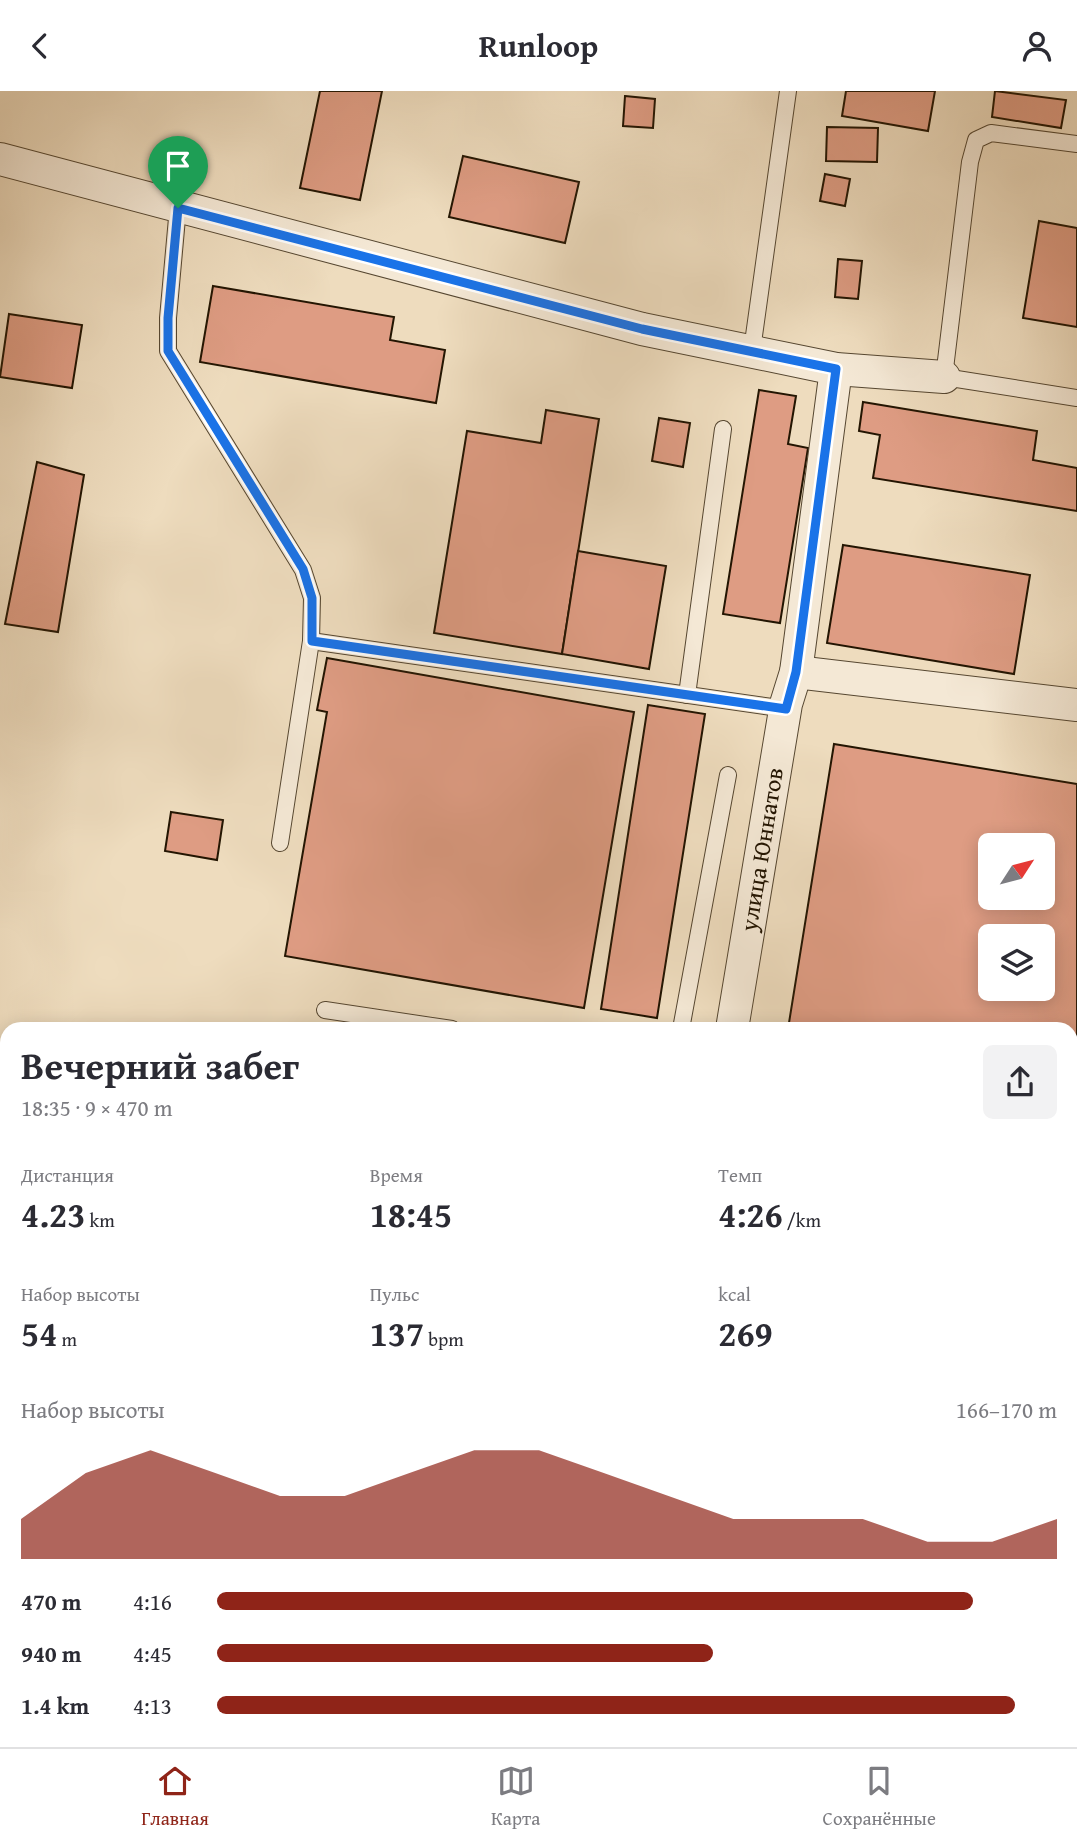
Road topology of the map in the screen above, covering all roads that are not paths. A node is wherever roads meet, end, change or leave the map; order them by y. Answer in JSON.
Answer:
{"nodes":[{"id":1,"x":788,"y":91,"type":"edge"},
{"id":2,"x":1077,"y":143,"type":"edge"},
{"id":3,"x":0,"y":159,"type":"edge"},
{"id":4,"x":178,"y":208,"type":"junction"},
{"id":5,"x":752,"y":350,"type":"junction"},
{"id":6,"x":836,"y":369,"type":"junction"},
{"id":7,"x":944,"y":377,"type":"junction"},
{"id":8,"x":1077,"y":398,"type":"edge"},
{"id":9,"x":723,"y":429,"type":"dead end"},
{"id":10,"x":312,"y":641,"type":"junction"},
{"id":11,"x":796,"y":672,"type":"junction"},
{"id":12,"x":687,"y":695,"type":"junction"},
{"id":13,"x":1077,"y":705,"type":"edge"},
{"id":14,"x":786,"y":709,"type":"junction"},
{"id":15,"x":727,"y":775,"type":"dead end"},
{"id":16,"x":279,"y":843,"type":"dead end"},
{"id":17,"x":325,"y":1010,"type":"dead end"},
{"id":18,"x":405,"y":1022,"type":"edge"},
{"id":19,"x":682,"y":1022,"type":"edge"},
{"id":20,"x":733,"y":1022,"type":"edge"}],
"edges":[{"from":1,"to":5,"type":"lane"},
{"from":2,"to":7,"type":"lane"},
{"from":3,"to":4,"type":"street"},
{"from":4,"to":5,"type":"street"},
{"from":4,"to":10,"type":"lane"},
{"from":5,"to":6,"type":"street"},
{"from":6,"to":7,"type":"street"},
{"from":6,"to":11,"type":"street","name":"улица Юннатов"},
{"from":7,"to":8,"type":"lane"},
{"from":9,"to":12,"type":"lane"},
{"from":10,"to":12,"type":"lane"},
{"from":10,"to":16,"type":"lane"},
{"from":11,"to":13,"type":"street"},
{"from":11,"to":14,"type":"street","name":"улица Юннатов"},
{"from":12,"to":14,"type":"lane"},
{"from":14,"to":20,"type":"street","name":"улица Юннатов"},
{"from":15,"to":19,"type":"lane"},
{"from":17,"to":18,"type":"lane"}]}
